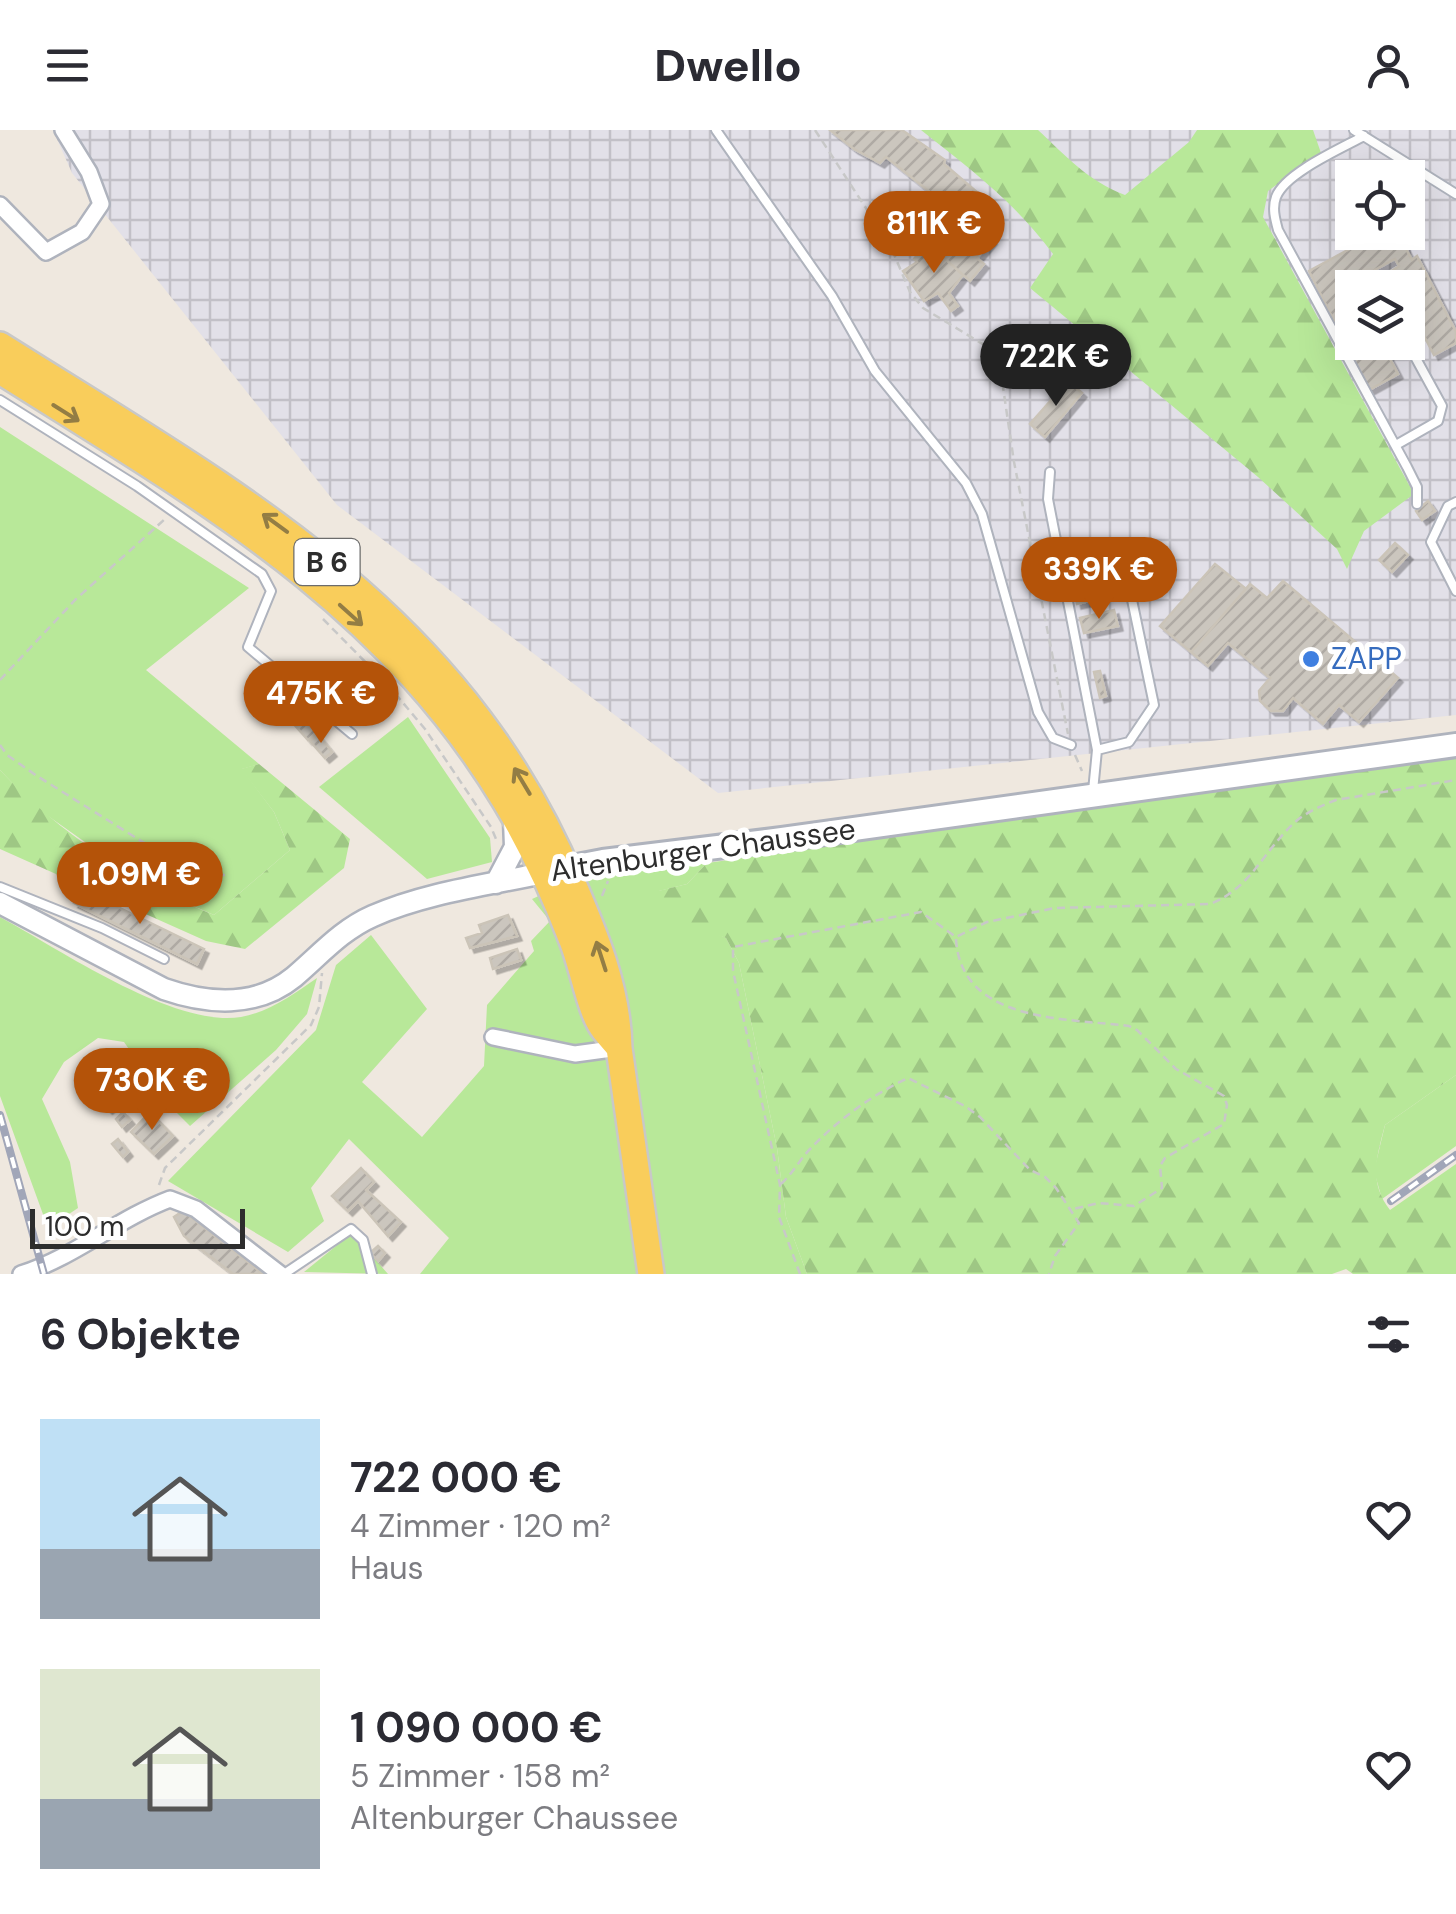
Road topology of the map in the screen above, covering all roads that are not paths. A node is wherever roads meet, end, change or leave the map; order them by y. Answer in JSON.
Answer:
{"nodes":[{"id":1,"x":64,"y":130,"type":"edge"},
{"id":2,"x":716,"y":130,"type":"edge"},
{"id":3,"x":1354,"y":130,"type":"edge"},
{"id":4,"x":1364,"y":136,"type":"junction"},
{"id":5,"x":1402,"y":160,"type":"edge"},
{"id":6,"x":1425,"y":175,"type":"edge"},
{"id":7,"x":1456,"y":194,"type":"edge"},
{"id":8,"x":0,"y":205,"type":"edge"},
{"id":9,"x":0,"y":345,"type":"edge"},
{"id":10,"x":1417,"y":360,"type":"edge"},
{"id":11,"x":0,"y":371,"type":"edge"},
{"id":12,"x":0,"y":400,"type":"edge"},
{"id":13,"x":1396,"y":445,"type":"junction"},
{"id":14,"x":1050,"y":472,"type":"dead end"},
{"id":15,"x":1456,"y":502,"type":"edge"},
{"id":16,"x":1417,"y":504,"type":"dead end"},
{"id":17,"x":1456,"y":591,"type":"edge"},
{"id":18,"x":1131,"y":595,"type":"dead end"},
{"id":19,"x":352,"y":734,"type":"dead end"},
{"id":20,"x":1071,"y":745,"type":"road end"},
{"id":21,"x":1456,"y":746,"type":"edge"},
{"id":22,"x":1097,"y":750,"type":"junction"},
{"id":23,"x":1092,"y":795,"type":"junction"},
{"id":24,"x":514,"y":816,"type":"junction"},
{"id":25,"x":555,"y":870,"type":"junction"},
{"id":26,"x":496,"y":883,"type":"junction"},
{"id":27,"x":0,"y":887,"type":"edge"},
{"id":28,"x":0,"y":902,"type":"edge"},
{"id":29,"x":164,"y":959,"type":"dead end"},
{"id":30,"x":493,"y":1037,"type":"dead end"},
{"id":31,"x":620,"y":1048,"type":"junction"},
{"id":32,"x":21,"y":1274,"type":"edge"},
{"id":33,"x":282,"y":1274,"type":"edge"},
{"id":34,"x":372,"y":1274,"type":"edge"},
{"id":35,"x":651,"y":1274,"type":"edge"}],
"edges":[{"from":1,"to":8,"type":"street"},
{"from":2,"to":20,"type":"lane"},
{"from":3,"to":4,"type":"lane"},
{"from":4,"to":5,"type":"lane"},
{"from":4,"to":13,"type":"lane"},
{"from":6,"to":7,"type":"lane"},
{"from":25,"to":9,"type":"main road","number":"B 6","one_way":true},
{"from":10,"to":13,"type":"lane"},
{"from":11,"to":24,"type":"main road","number":"B 6","one_way":true},
{"from":12,"to":19,"type":"lane"},
{"from":13,"to":16,"type":"lane"},
{"from":14,"to":22,"type":"lane"},
{"from":15,"to":17,"type":"lane"},
{"from":18,"to":22,"type":"lane"},
{"from":21,"to":23,"type":"main road","name":"Altenburger Chaussee"},
{"from":22,"to":23,"type":"lane"},
{"from":23,"to":25,"type":"main road","name":"Altenburger Chaussee"},
{"from":24,"to":25,"type":"main road","number":"B 6"},
{"from":24,"to":26,"type":"street"},
{"from":25,"to":26,"type":"street","name":"Altenburger Chaussee"},
{"from":25,"to":31,"type":"main road","number":"B 6"},
{"from":26,"to":28,"type":"street","name":"Altenburger Chaussee"},
{"from":27,"to":29,"type":"lane"},
{"from":30,"to":31,"type":"street"},
{"from":31,"to":35,"type":"main road","number":"B 6"},
{"from":32,"to":33,"type":"street"},
{"from":33,"to":34,"type":"lane"}]}
